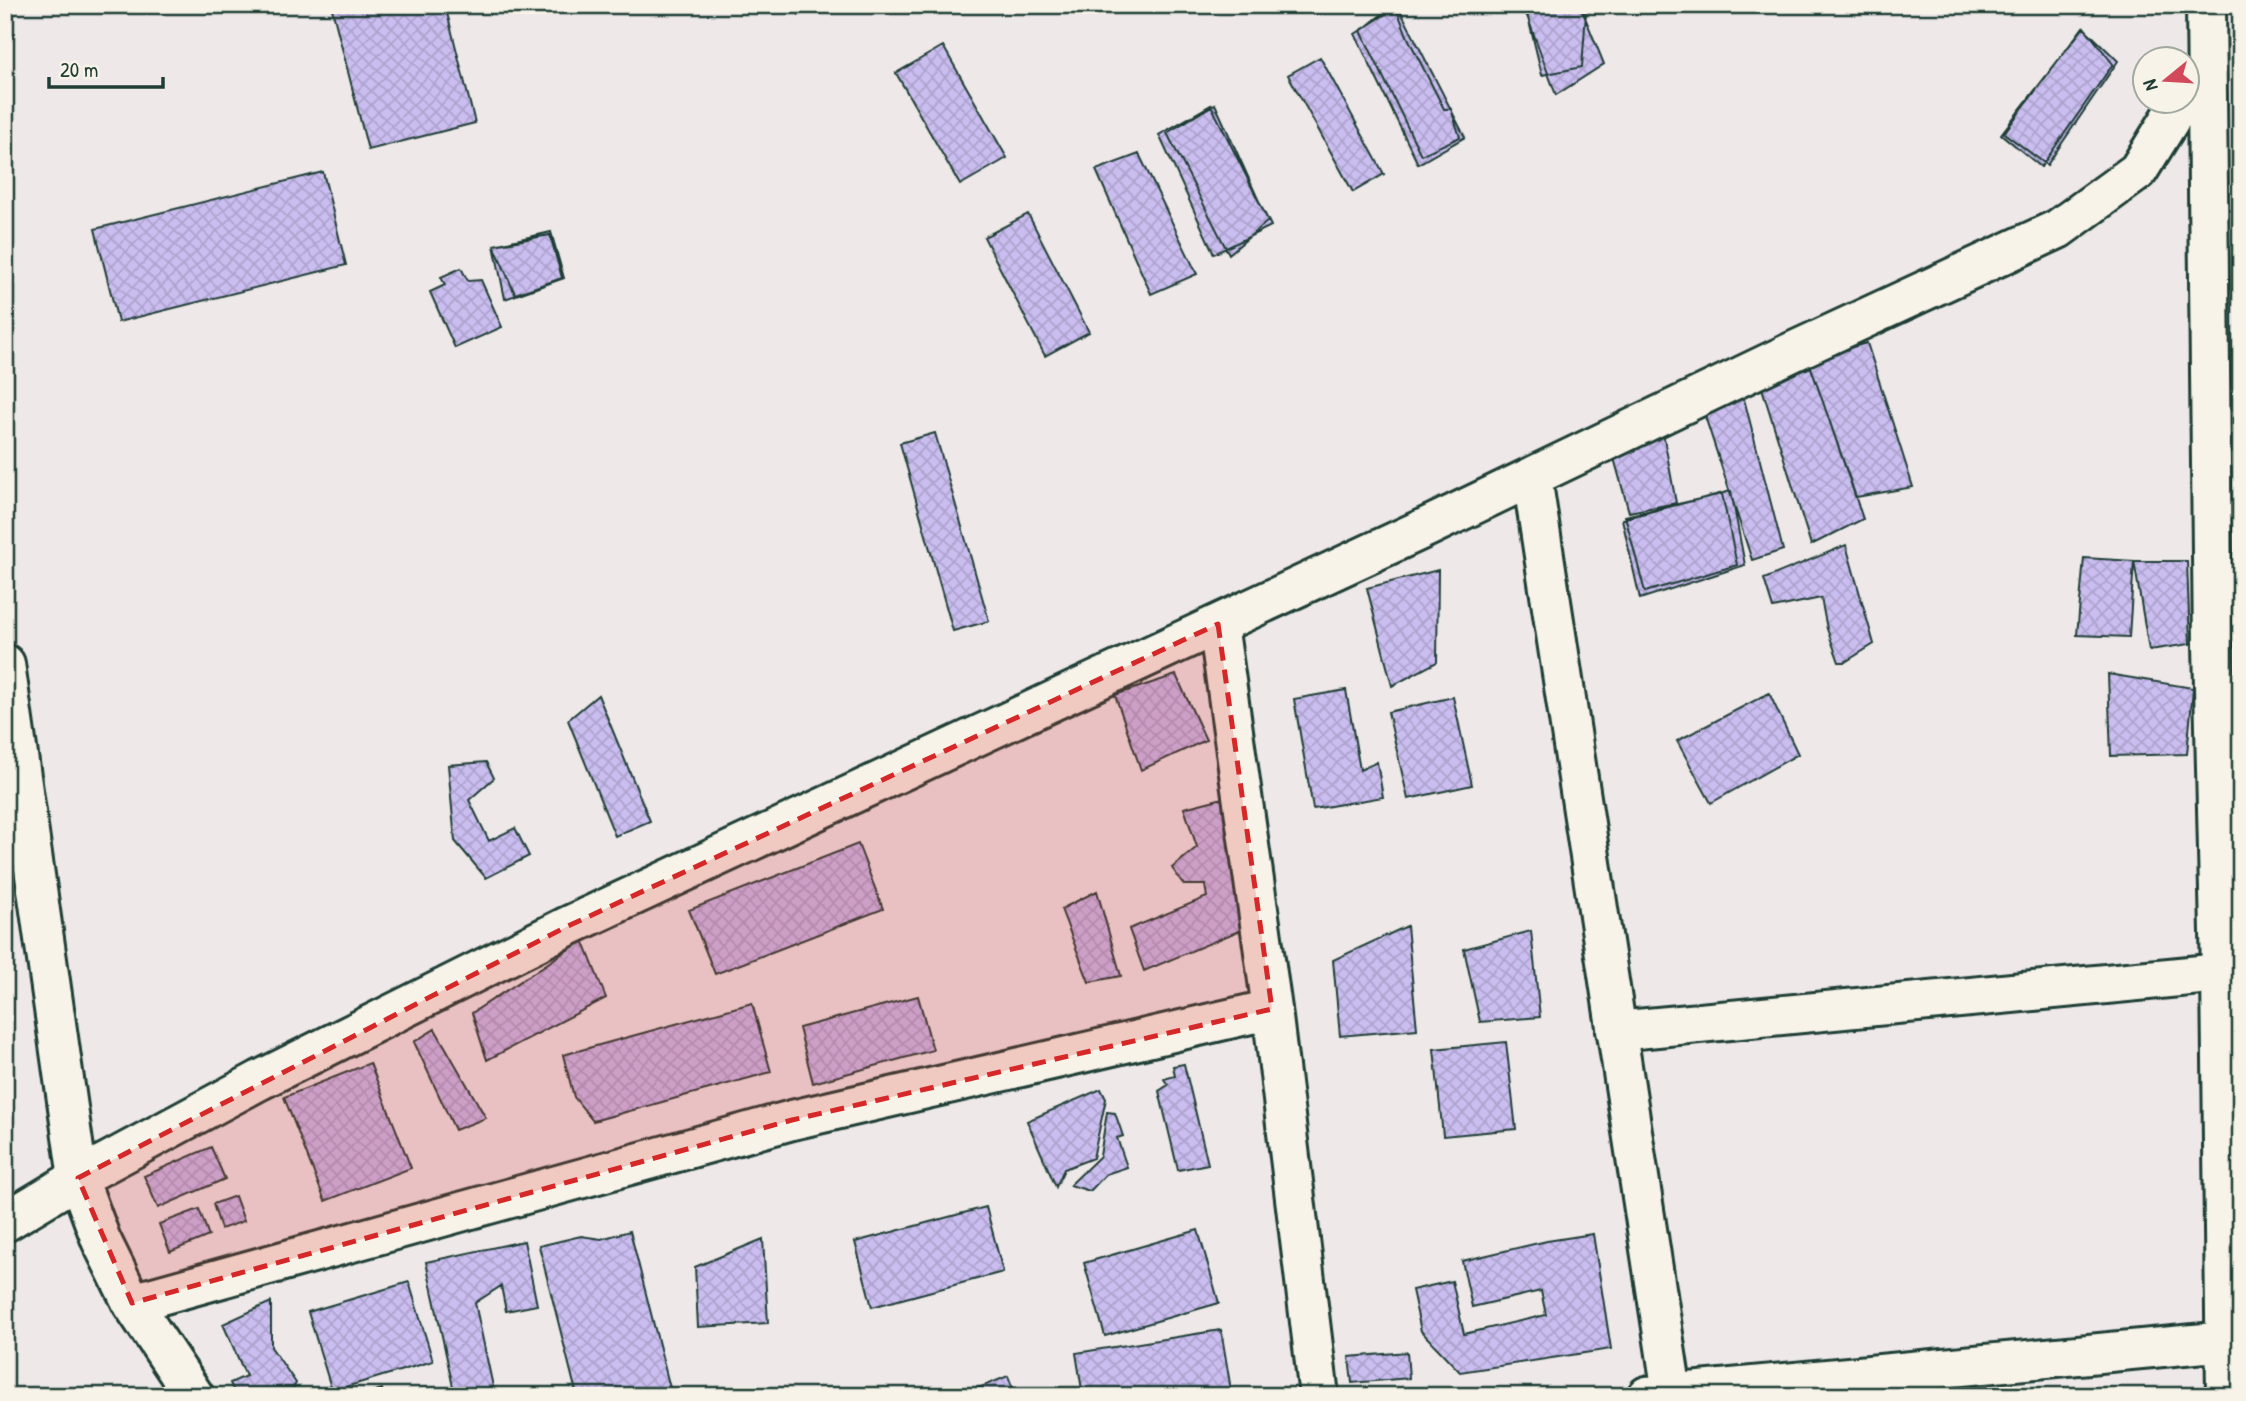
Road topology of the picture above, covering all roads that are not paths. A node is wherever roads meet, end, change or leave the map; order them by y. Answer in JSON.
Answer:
{"nodes":[{"id":1,"x":2207,"y":5,"type":"edge"},
{"id":2,"x":2207,"y":60,"type":"junction"},
{"id":3,"x":2200,"y":71,"type":"edge"},
{"id":4,"x":2172,"y":116,"type":"edge"},
{"id":5,"x":1532,"y":477,"type":"junction"},
{"id":6,"x":1217,"y":624,"type":"junction"},
{"id":7,"x":5,"y":664,"type":"edge"},
{"id":8,"x":2221,"y":973,"type":"junction"},
{"id":9,"x":1272,"y":1009,"type":"junction"},
{"id":10,"x":1616,"y":1031,"type":"junction"},
{"id":11,"x":78,"y":1178,"type":"junction"},
{"id":12,"x":5,"y":1222,"type":"edge"},
{"id":13,"x":132,"y":1303,"type":"junction"},
{"id":14,"x":2226,"y":1341,"type":"junction"},
{"id":15,"x":1660,"y":1395,"type":"edge"},
{"id":16,"x":194,"y":1396,"type":"edge"},
{"id":17,"x":1319,"y":1396,"type":"edge"},
{"id":18,"x":2226,"y":1396,"type":"edge"}],
"edges":[{"from":1,"to":2,"type":"street"},
{"from":2,"to":3,"type":"street"},
{"from":2,"to":8,"type":"street"},
{"from":4,"to":5,"type":"street"},
{"from":5,"to":6,"type":"street"},
{"from":5,"to":10,"type":"street"},
{"from":6,"to":9,"type":"street"},
{"from":6,"to":11,"type":"street"},
{"from":7,"to":11,"type":"street"},
{"from":8,"to":10,"type":"street"},
{"from":8,"to":14,"type":"street"},
{"from":9,"to":13,"type":"street"},
{"from":9,"to":17,"type":"street"},
{"from":10,"to":15,"type":"street"},
{"from":11,"to":12,"type":"street"},
{"from":11,"to":13,"type":"street"},
{"from":13,"to":16,"type":"street"},
{"from":14,"to":15,"type":"street"},
{"from":14,"to":18,"type":"street"}]}
